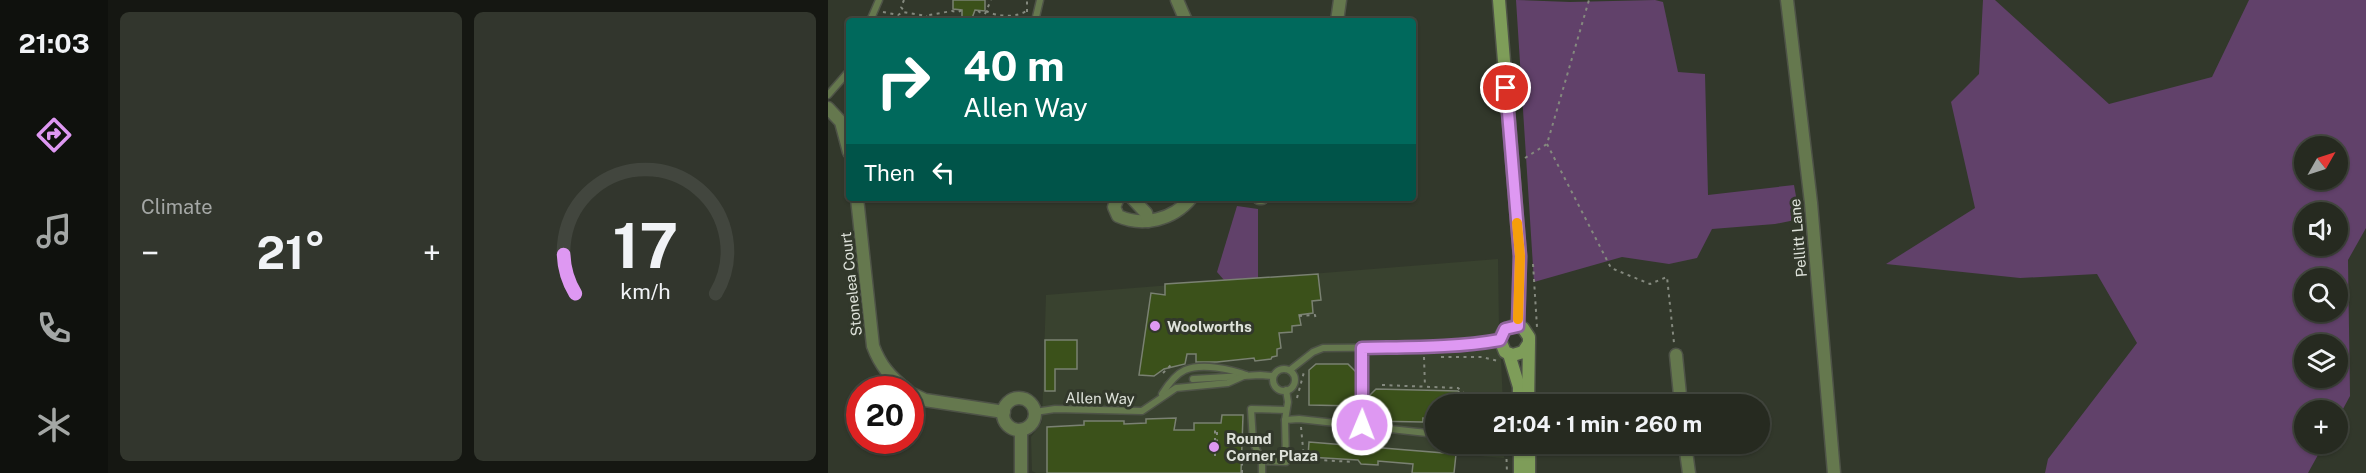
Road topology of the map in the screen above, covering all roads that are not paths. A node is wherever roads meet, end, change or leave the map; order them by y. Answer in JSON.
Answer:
{"nodes":[{"id":1,"x":879,"y":0,"type":"edge"},
{"id":2,"x":1177,"y":0,"type":"edge"},
{"id":3,"x":1340,"y":0,"type":"edge"},
{"id":4,"x":1499,"y":0,"type":"edge"},
{"id":5,"x":1787,"y":0,"type":"edge"},
{"id":6,"x":1036,"y":1,"type":"edge"},
{"id":7,"x":871,"y":18,"type":"edge"},
{"id":8,"x":1035,"y":18,"type":"edge"},
{"id":9,"x":1185,"y":18,"type":"edge"},
{"id":10,"x":1337,"y":18,"type":"edge"},
{"id":11,"x":846,"y":74,"type":"edge"},
{"id":12,"x":828,"y":95,"type":"edge"},
{"id":13,"x":828,"y":108,"type":"edge"},
{"id":14,"x":846,"y":139,"type":"edge"},
{"id":15,"x":857,"y":201,"type":"edge"},
{"id":16,"x":1117,"y":201,"type":"edge"},
{"id":17,"x":1135,"y":201,"type":"edge"},
{"id":18,"x":1188,"y":201,"type":"edge"},
{"id":19,"x":1148,"y":221,"type":"junction"},
{"id":20,"x":1518,"y":326,"type":"junction"},
{"id":21,"x":1500,"y":340,"type":"junction"},
{"id":22,"x":1529,"y":343,"type":"junction"},
{"id":23,"x":1362,"y":348,"type":"junction"},
{"id":24,"x":1676,"y":355,"type":"road end"},
{"id":25,"x":1506,"y":359,"type":"junction"},
{"id":26,"x":1290,"y":370,"type":"junction"},
{"id":27,"x":1246,"y":375,"type":"junction"},
{"id":28,"x":890,"y":376,"type":"edge"},
{"id":29,"x":1273,"y":376,"type":"junction"},
{"id":30,"x":1193,"y":379,"type":"dead end"},
{"id":31,"x":1286,"y":390,"type":"junction"},
{"id":32,"x":1519,"y":394,"type":"edge"},
{"id":33,"x":1528,"y":394,"type":"edge"},
{"id":34,"x":1680,"y":394,"type":"edge"},
{"id":35,"x":1160,"y":397,"type":"junction"},
{"id":36,"x":924,"y":400,"type":"edge"},
{"id":37,"x":1286,"y":410,"type":"junction"},
{"id":38,"x":1004,"y":412,"type":"junction"},
{"id":39,"x":1035,"y":412,"type":"junction"},
{"id":40,"x":1285,"y":420,"type":"junction"},
{"id":41,"x":1362,"y":425,"type":"junction"},
{"id":42,"x":1021,"y":429,"type":"junction"},
{"id":43,"x":1425,"y":433,"type":"edge"},
{"id":44,"x":1522,"y":454,"type":"edge"},
{"id":45,"x":1525,"y":454,"type":"edge"},
{"id":46,"x":1686,"y":454,"type":"edge"},
{"id":47,"x":1262,"y":461,"type":"junction"},
{"id":48,"x":1021,"y":473,"type":"edge"},
{"id":49,"x":1262,"y":473,"type":"edge"},
{"id":50,"x":1519,"y":473,"type":"edge"},
{"id":51,"x":1529,"y":473,"type":"edge"},
{"id":52,"x":1689,"y":473,"type":"edge"},
{"id":53,"x":1834,"y":473,"type":"edge"}],
"edges":[{"from":1,"to":7,"type":"lane"},
{"from":2,"to":9,"type":"street"},
{"from":3,"to":10,"type":"street"},
{"from":4,"to":20,"type":"main road"},
{"from":5,"to":53,"type":"street","name":"Pellitt Lane"},
{"from":6,"to":8,"type":"lane"},
{"from":11,"to":12,"type":"lane"},
{"from":13,"to":14,"type":"street"},
{"from":15,"to":28,"type":"street","name":"Stonelea Court"},
{"from":16,"to":19,"type":"street"},
{"from":17,"to":19,"type":"street"},
{"from":18,"to":19,"type":"street"},
{"from":20,"to":21,"type":"main road"},
{"from":20,"to":22,"type":"main road"},
{"from":21,"to":23,"type":"lane"},
{"from":21,"to":25,"type":"main road"},
{"from":22,"to":25,"type":"main road"},
{"from":22,"to":33,"type":"main road"},
{"from":23,"to":26,"type":"lane"},
{"from":23,"to":41,"type":"lane"},
{"from":24,"to":34,"type":"street"},
{"from":25,"to":32,"type":"main road"},
{"from":26,"to":29,"type":"lane"},
{"from":26,"to":31,"type":"lane"},
{"from":27,"to":29,"type":"lane"},
{"from":27,"to":30,"type":"lane"},
{"from":27,"to":35,"type":"lane"},
{"from":27,"to":35,"type":"lane"},
{"from":29,"to":31,"type":"lane"},
{"from":31,"to":37,"type":"lane"},
{"from":35,"to":39,"type":"lane","name":"Allen Way"},
{"from":36,"to":38,"type":"street"},
{"from":37,"to":40,"type":"lane"},
{"from":37,"to":47,"type":"lane"},
{"from":38,"to":39,"type":"street"},
{"from":38,"to":42,"type":"street"},
{"from":39,"to":42,"type":"street"},
{"from":40,"to":41,"type":"lane"},
{"from":40,"to":47,"type":"lane"},
{"from":41,"to":43,"type":"lane"},
{"from":42,"to":48,"type":"street"},
{"from":44,"to":50,"type":"main road"},
{"from":45,"to":51,"type":"main road"},
{"from":46,"to":52,"type":"street"},
{"from":47,"to":49,"type":"lane"}]}
